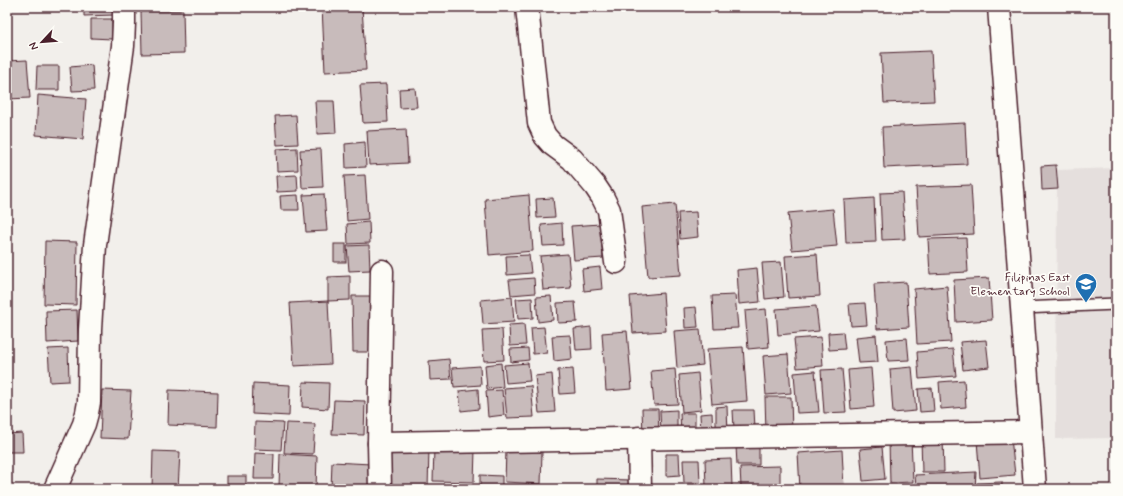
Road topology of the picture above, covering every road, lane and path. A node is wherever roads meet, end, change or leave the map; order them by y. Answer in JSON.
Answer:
{"nodes":[{"id":1,"x":124,"y":7,"type":"edge"},
{"id":2,"x":527,"y":7,"type":"edge"},
{"id":3,"x":999,"y":7,"type":"edge"},
{"id":4,"x":616,"y":262,"type":"dead end"},
{"id":5,"x":382,"y":271,"type":"dead end"},
{"id":6,"x":1116,"y":304,"type":"edge"},
{"id":7,"x":1022,"y":308,"type":"junction"},
{"id":8,"x":1031,"y":432,"type":"junction"},
{"id":9,"x":639,"y":438,"type":"junction"},
{"id":10,"x":379,"y":443,"type":"junction"},
{"id":11,"x":56,"y":489,"type":"edge"},
{"id":12,"x":380,"y":489,"type":"edge"},
{"id":13,"x":640,"y":489,"type":"edge"},
{"id":14,"x":1035,"y":489,"type":"edge"}],
"edges":[{"from":1,"to":11,"type":"street"},
{"from":2,"to":4,"type":"street"},
{"from":3,"to":7,"type":"street"},
{"from":5,"to":10,"type":"street"},
{"from":6,"to":7,"type":"lane"},
{"from":7,"to":8,"type":"street"},
{"from":8,"to":9,"type":"street"},
{"from":8,"to":14,"type":"street"},
{"from":9,"to":10,"type":"street"},
{"from":9,"to":13,"type":"street"},
{"from":10,"to":12,"type":"street"}]}
